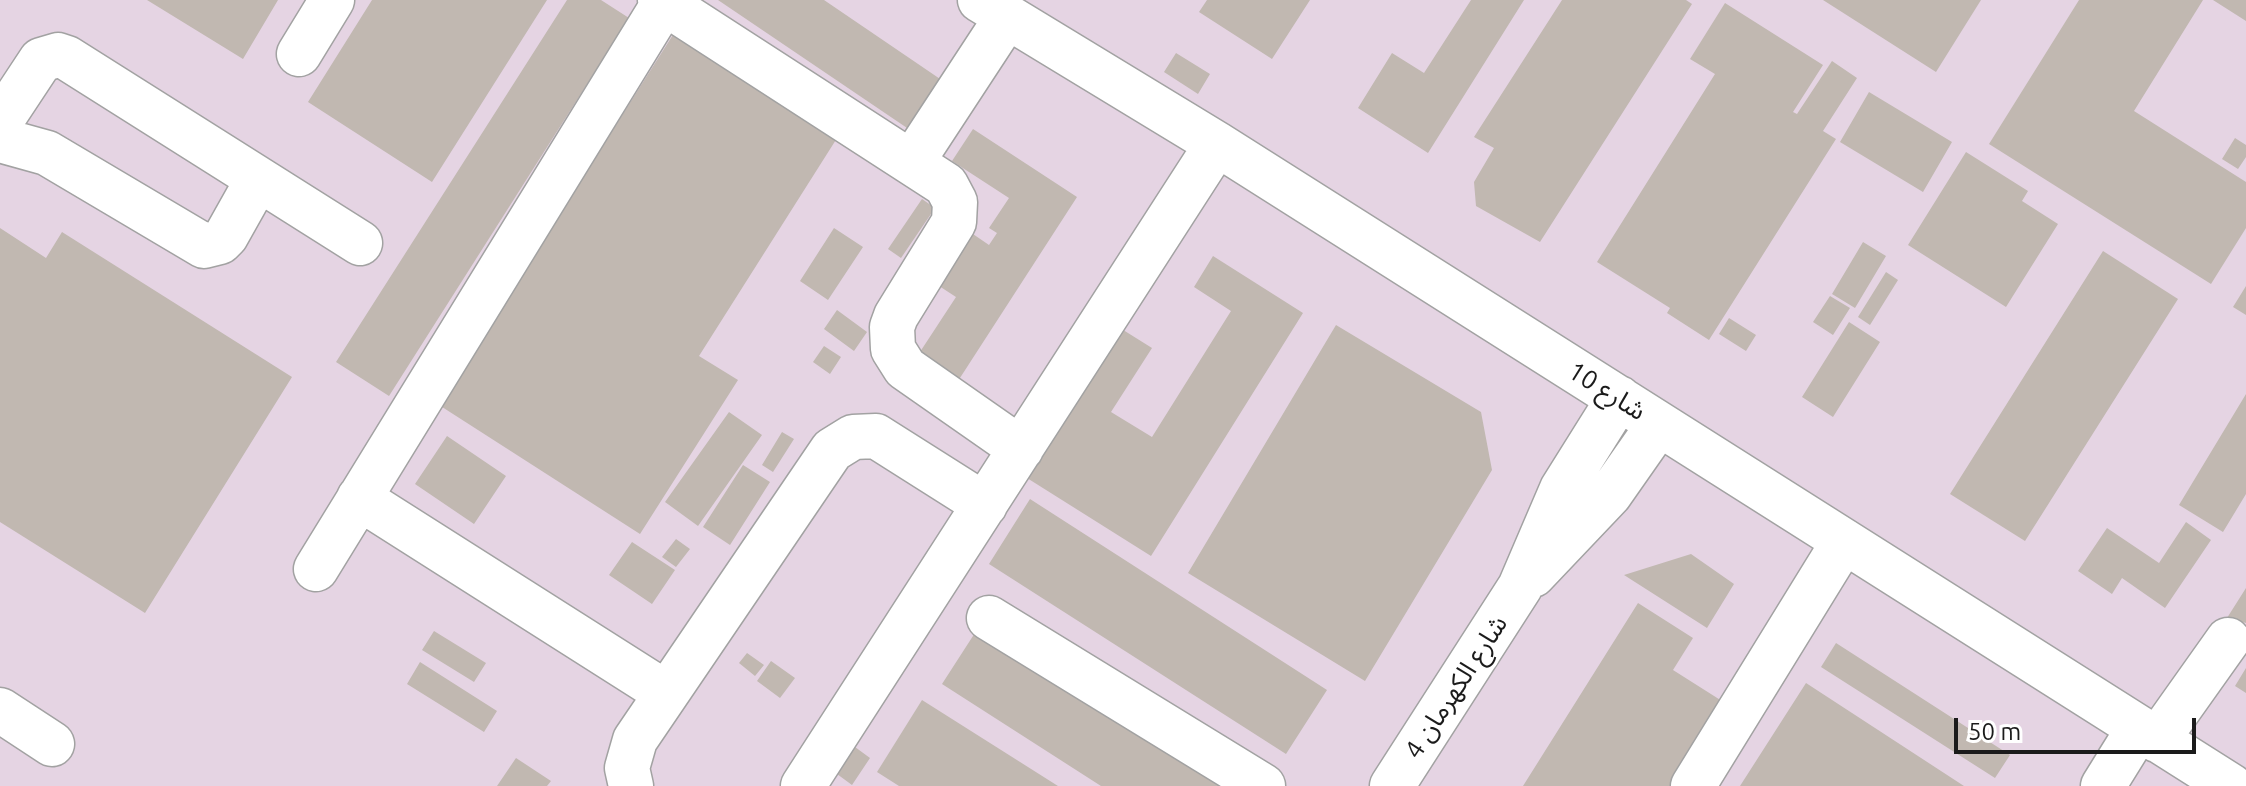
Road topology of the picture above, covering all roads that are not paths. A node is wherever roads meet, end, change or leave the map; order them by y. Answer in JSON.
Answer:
{"nodes":[{"id":1,"x":332,"y":0,"type":"edge"},
{"id":2,"x":662,"y":2,"type":"edge"},
{"id":3,"x":993,"y":8,"type":"edge"},
{"id":4,"x":299,"y":54,"type":"dead end"},
{"id":5,"x":0,"y":122,"type":"edge"},
{"id":6,"x":0,"y":140,"type":"edge"},
{"id":7,"x":1217,"y":144,"type":"junction"},
{"id":8,"x":912,"y":162,"type":"junction"},
{"id":9,"x":258,"y":179,"type":"junction"},
{"id":10,"x":360,"y":243,"type":"dead end"},
{"id":11,"x":1619,"y":398,"type":"junction"},
{"id":12,"x":1659,"y":424,"type":"junction"},
{"id":13,"x":1021,"y":449,"type":"junction"},
{"id":14,"x":359,"y":498,"type":"junction"},
{"id":15,"x":985,"y":505,"type":"junction"},
{"id":16,"x":1844,"y":541,"type":"junction"},
{"id":17,"x":316,"y":569,"type":"dead end"},
{"id":18,"x":1520,"y":587,"type":"junction"},
{"id":19,"x":989,"y":618,"type":"dead end"},
{"id":20,"x":2228,"y":640,"type":"dead end"},
{"id":21,"x":666,"y":693,"type":"junction"},
{"id":22,"x":0,"y":710,"type":"edge"},
{"id":23,"x":2148,"y":734,"type":"junction"},
{"id":24,"x":52,"y":744,"type":"dead end"},
{"id":25,"x":631,"y":786,"type":"edge"},
{"id":26,"x":803,"y":786,"type":"edge"},
{"id":27,"x":1263,"y":786,"type":"edge"},
{"id":28,"x":1392,"y":786,"type":"edge"},
{"id":29,"x":1693,"y":786,"type":"edge"},
{"id":30,"x":2103,"y":786,"type":"edge"},
{"id":31,"x":2231,"y":786,"type":"edge"}],
"edges":[{"from":1,"to":4,"type":"street"},
{"from":2,"to":8,"type":"street"},
{"from":2,"to":14,"type":"street"},
{"from":3,"to":7,"type":"street","name":"شارع 10"},
{"from":3,"to":8,"type":"street"},
{"from":5,"to":9,"type":"street"},
{"from":6,"to":9,"type":"street"},
{"from":7,"to":11,"type":"street","name":"شارع 10"},
{"from":7,"to":13,"type":"street"},
{"from":8,"to":13,"type":"street"},
{"from":9,"to":10,"type":"street"},
{"from":11,"to":12,"type":"street","name":"شارع 10"},
{"from":11,"to":18,"type":"street","name":"شارع الكهرمان 4"},
{"from":12,"to":16,"type":"street","name":"شارع 10"},
{"from":12,"to":18,"type":"street","name":"شارع الكهرمان 4"},
{"from":13,"to":15,"type":"street"},
{"from":14,"to":17,"type":"street"},
{"from":14,"to":21,"type":"street"},
{"from":15,"to":21,"type":"street"},
{"from":15,"to":26,"type":"street"},
{"from":16,"to":23,"type":"street","name":"شارع 10"},
{"from":16,"to":29,"type":"street"},
{"from":18,"to":28,"type":"street","name":"شارع الكهرمان 4"},
{"from":19,"to":27,"type":"street"},
{"from":20,"to":23,"type":"street"},
{"from":21,"to":25,"type":"street"},
{"from":22,"to":24,"type":"street"},
{"from":23,"to":30,"type":"street"},
{"from":23,"to":31,"type":"street","name":"شارع 10"}]}
